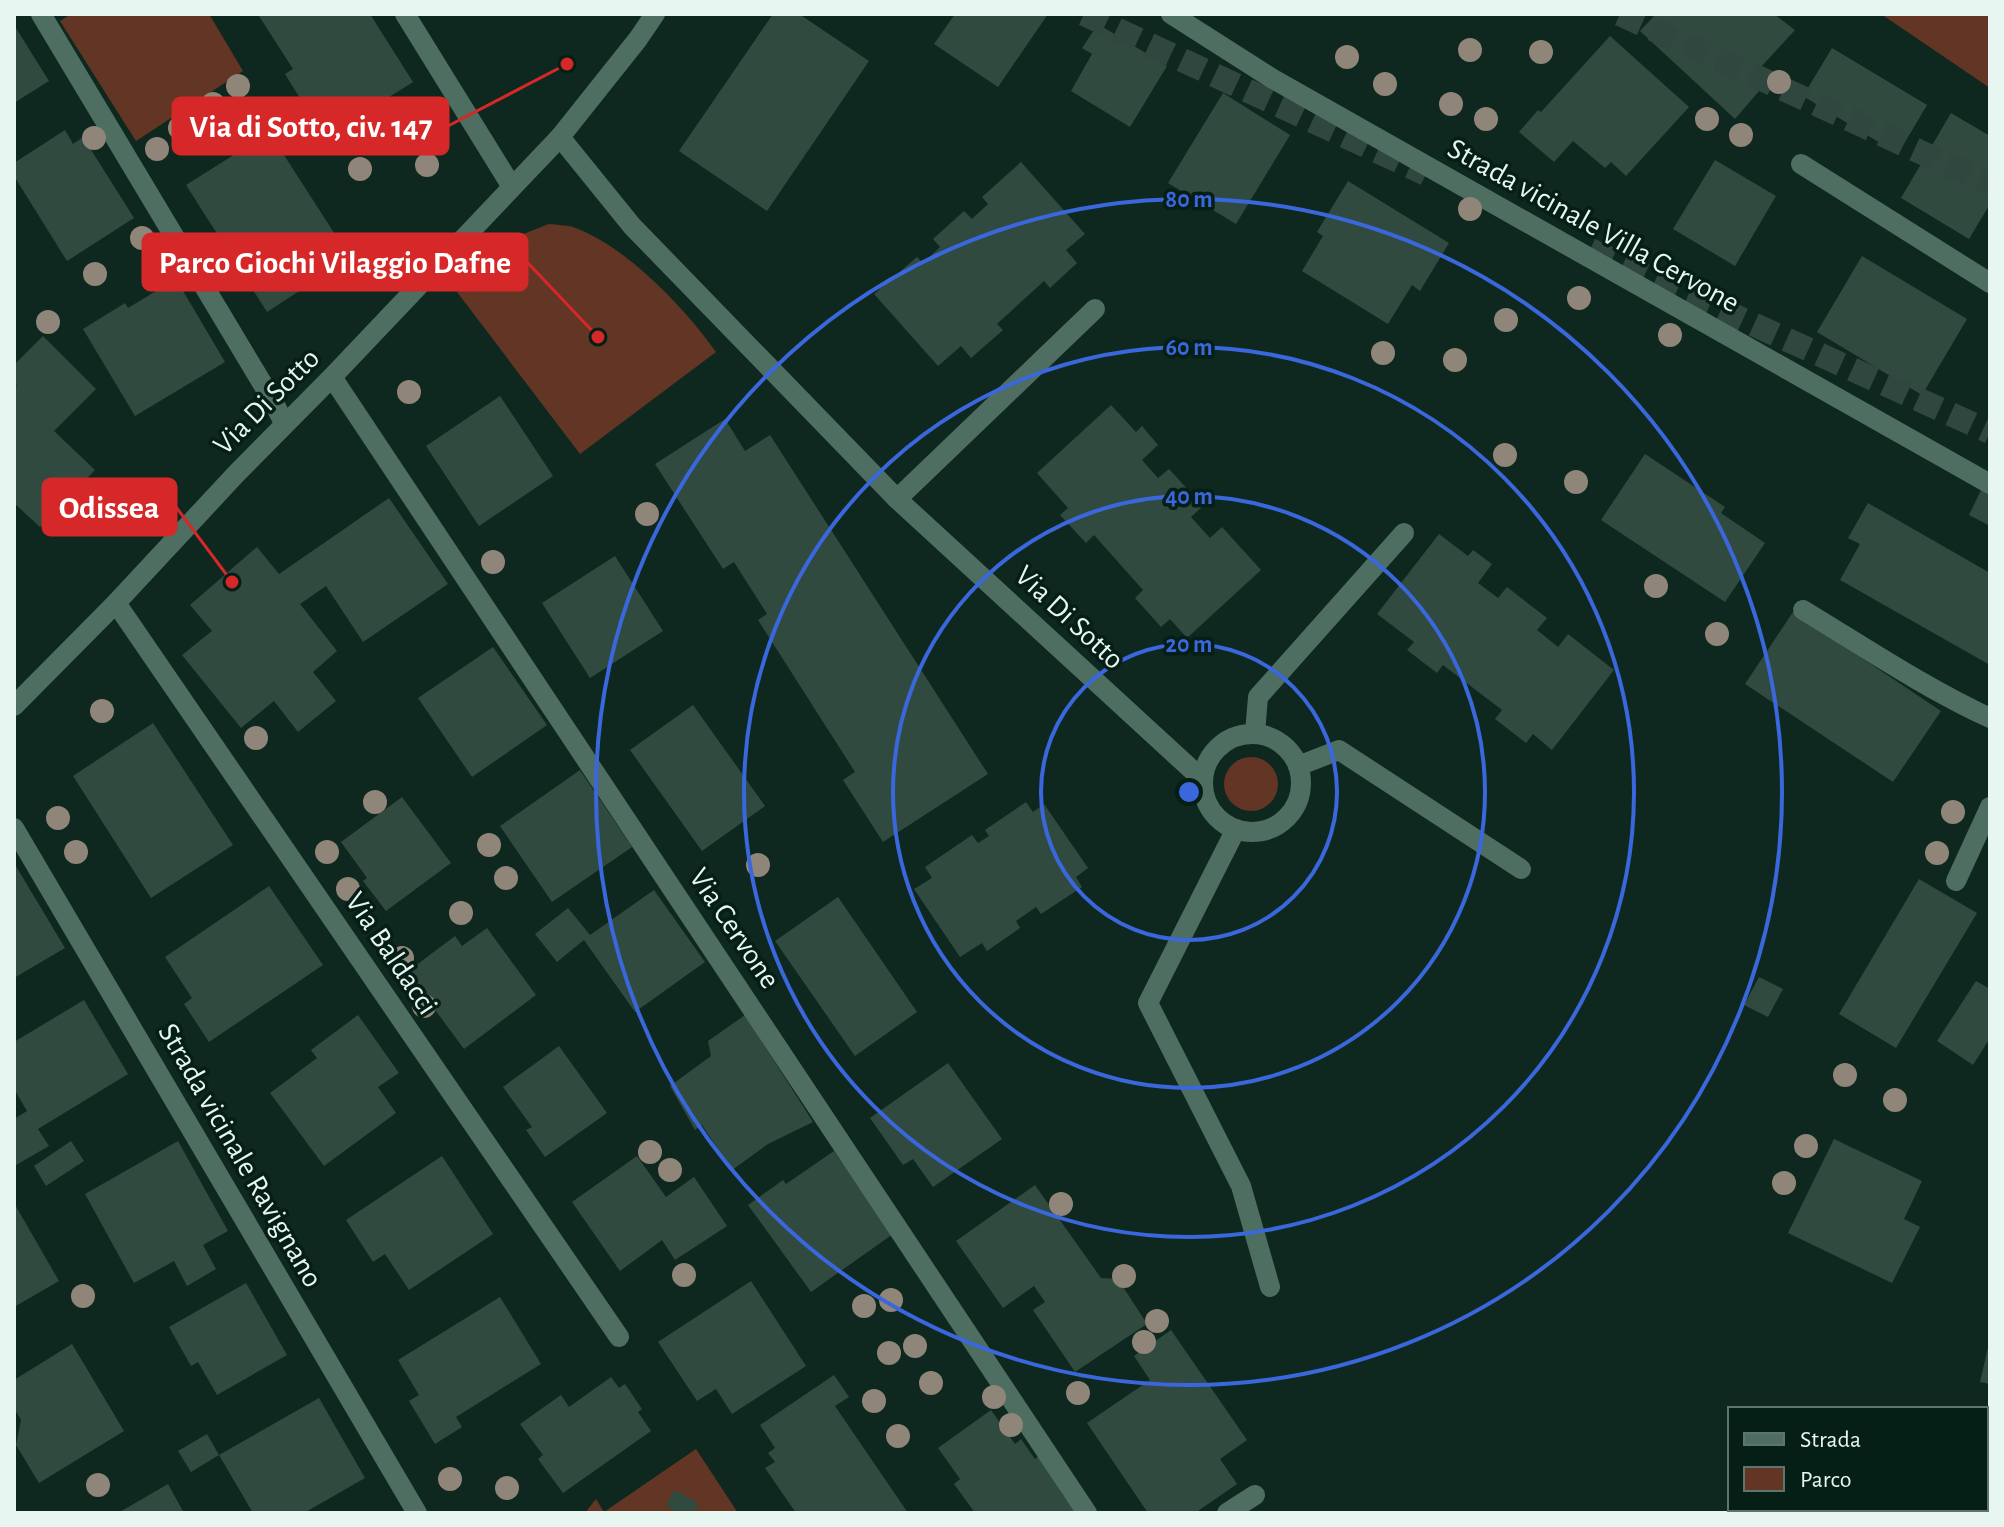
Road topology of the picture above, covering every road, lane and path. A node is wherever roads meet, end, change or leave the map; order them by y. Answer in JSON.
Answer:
{"nodes":[{"id":1,"x":41,"y":14,"type":"edge"},
{"id":2,"x":405,"y":14,"type":"edge"},
{"id":3,"x":655,"y":14,"type":"edge"},
{"id":4,"x":1171,"y":14,"type":"edge"},
{"id":5,"x":560,"y":137,"type":"junction"},
{"id":6,"x":1801,"y":164,"type":"dead end"},
{"id":7,"x":512,"y":187,"type":"junction"},
{"id":8,"x":1990,"y":283,"type":"edge"},
{"id":9,"x":1095,"y":309,"type":"dead end"},
{"id":10,"x":332,"y":377,"type":"junction"},
{"id":11,"x":284,"y":423,"type":"junction"},
{"id":12,"x":1990,"y":484,"type":"edge"},
{"id":13,"x":897,"y":499,"type":"junction"},
{"id":14,"x":1404,"y":533,"type":"dead end"},
{"id":15,"x":116,"y":603,"type":"junction"},
{"id":16,"x":1803,"y":610,"type":"dead end"},
{"id":17,"x":14,"y":706,"type":"edge"},
{"id":18,"x":1990,"y":718,"type":"edge"},
{"id":19,"x":1255,"y":733,"type":"junction"},
{"id":20,"x":1298,"y":766,"type":"junction"},
{"id":21,"x":1203,"y":780,"type":"junction"},
{"id":22,"x":1990,"y":807,"type":"edge"},
{"id":23,"x":14,"y":828,"type":"edge"},
{"id":24,"x":1236,"y":829,"type":"junction"},
{"id":25,"x":1521,"y":869,"type":"dead end"},
{"id":26,"x":1956,"y":881,"type":"dead end"},
{"id":27,"x":1270,"y":1287,"type":"dead end"},
{"id":28,"x":619,"y":1337,"type":"dead end"},
{"id":29,"x":1255,"y":1495,"type":"dead end"},
{"id":30,"x":417,"y":1513,"type":"edge"},
{"id":31,"x":1087,"y":1513,"type":"edge"},
{"id":32,"x":1227,"y":1513,"type":"edge"}],
"edges":[{"from":1,"to":11,"type":"street"},
{"from":2,"to":7,"type":"street"},
{"from":3,"to":5,"type":"street","name":"Via Di Sotto"},
{"from":4,"to":12,"type":"street","name":"Strada vicinale Villa Cervone"},
{"from":5,"to":7,"type":"street","name":"Via Di Sotto"},
{"from":5,"to":13,"type":"street","name":"Via Di Sotto"},
{"from":6,"to":8,"type":"street"},
{"from":7,"to":10,"type":"street","name":"Via Di Sotto"},
{"from":9,"to":13,"type":"street"},
{"from":10,"to":11,"type":"street","name":"Via Di Sotto"},
{"from":10,"to":31,"type":"street","name":"Via Cervone"},
{"from":11,"to":15,"type":"street","name":"Via Di Sotto"},
{"from":13,"to":21,"type":"street","name":"Via Di Sotto"},
{"from":14,"to":19,"type":"street"},
{"from":15,"to":17,"type":"street","name":"Via Di Sotto"},
{"from":15,"to":28,"type":"street","name":"Via Baldacci"},
{"from":16,"to":18,"type":"street"},
{"from":19,"to":20,"type":"street"},
{"from":19,"to":21,"type":"street"},
{"from":20,"to":24,"type":"street"},
{"from":20,"to":25,"type":"street"},
{"from":21,"to":24,"type":"street"},
{"from":22,"to":26,"type":"street"},
{"from":23,"to":30,"type":"street","name":"Strada vicinale Ravignano"},
{"from":24,"to":27,"type":"street"},
{"from":29,"to":32,"type":"street"}]}
